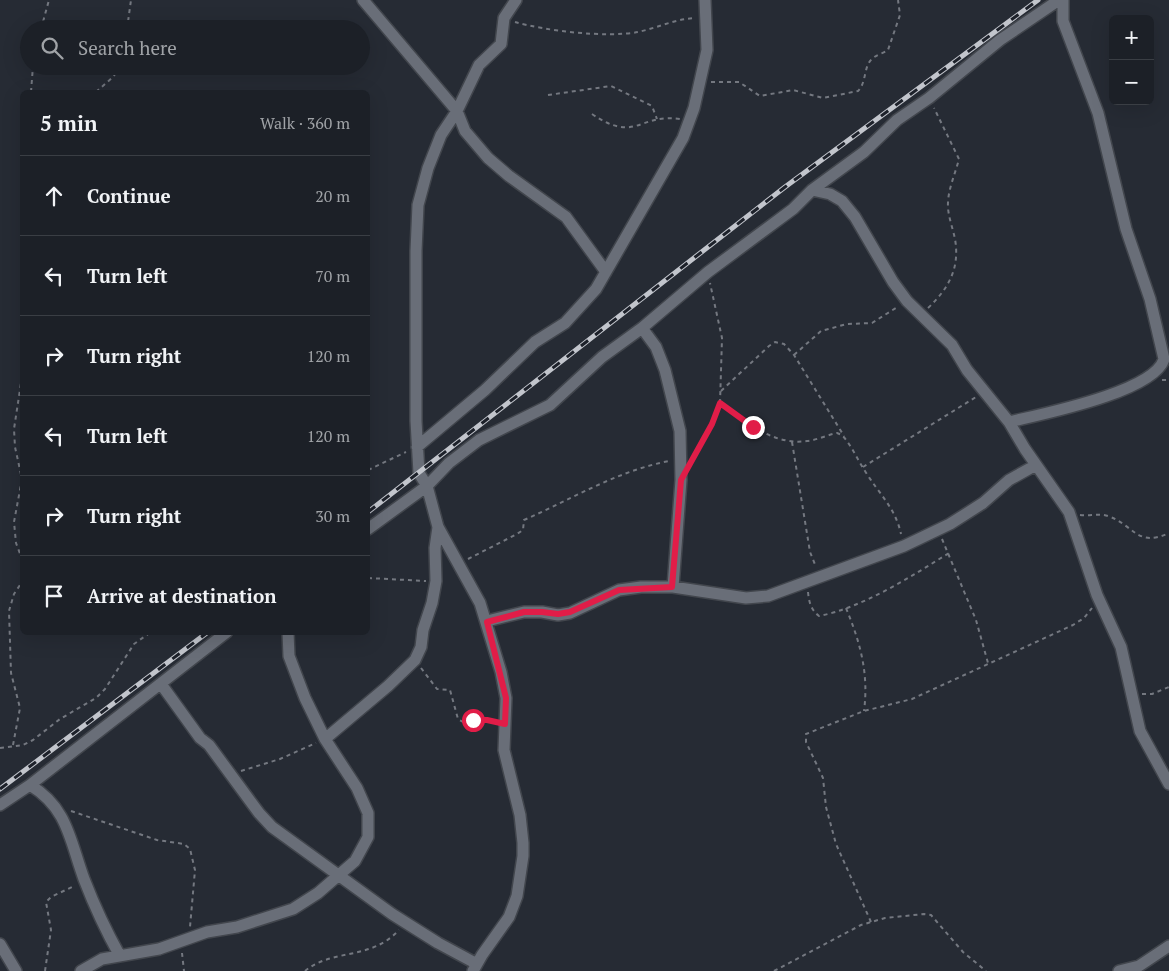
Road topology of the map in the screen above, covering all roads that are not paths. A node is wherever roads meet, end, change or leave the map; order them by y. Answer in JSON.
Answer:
{"nodes":[{"id":1,"x":363,"y":0,"type":"edge"},
{"id":2,"x":516,"y":0,"type":"edge"},
{"id":3,"x":706,"y":0,"type":"edge"},
{"id":4,"x":1059,"y":0,"type":"edge"},
{"id":5,"x":1063,"y":0,"type":"edge"},
{"id":6,"x":457,"y":111,"type":"junction"},
{"id":7,"x":812,"y":190,"type":"junction"},
{"id":8,"x":606,"y":272,"type":"junction"},
{"id":9,"x":642,"y":328,"type":"junction"},
{"id":10,"x":1009,"y":422,"type":"junction"},
{"id":11,"x":418,"y":447,"type":"junction"},
{"id":12,"x":1036,"y":464,"type":"junction"},
{"id":13,"x":427,"y":486,"type":"junction"},
{"id":14,"x":438,"y":527,"type":"junction"},
{"id":15,"x":370,"y":528,"type":"edge"},
{"id":16,"x":672,"y":587,"type":"junction"},
{"id":17,"x":487,"y":622,"type":"junction"},
{"id":18,"x":223,"y":635,"type":"edge"},
{"id":19,"x":288,"y":635,"type":"edge"},
{"id":20,"x":161,"y":684,"type":"junction"},
{"id":21,"x":325,"y":739,"type":"junction"},
{"id":22,"x":1169,"y":784,"type":"edge"},
{"id":23,"x":30,"y":785,"type":"junction"},
{"id":24,"x":0,"y":805,"type":"edge"},
{"id":25,"x":340,"y":874,"type":"junction"},
{"id":26,"x":0,"y":944,"type":"edge"},
{"id":27,"x":1169,"y":946,"type":"edge"},
{"id":28,"x":120,"y":956,"type":"junction"},
{"id":29,"x":475,"y":967,"type":"edge"},
{"id":30,"x":16,"y":971,"type":"edge"},
{"id":31,"x":81,"y":971,"type":"edge"},
{"id":32,"x":1119,"y":971,"type":"edge"}],
"edges":[{"from":1,"to":6,"type":"street"},
{"from":2,"to":6,"type":"street"},
{"from":3,"to":8,"type":"street"},
{"from":4,"to":7,"type":"street"},
{"from":5,"to":10,"type":"street"},
{"from":6,"to":8,"type":"street"},
{"from":6,"to":11,"type":"street"},
{"from":7,"to":9,"type":"street"},
{"from":7,"to":10,"type":"street"},
{"from":8,"to":11,"type":"street"},
{"from":9,"to":13,"type":"street"},
{"from":9,"to":16,"type":"street"},
{"from":10,"to":12,"type":"street"},
{"from":11,"to":13,"type":"street"},
{"from":12,"to":16,"type":"street"},
{"from":12,"to":22,"type":"street"},
{"from":13,"to":14,"type":"street"},
{"from":13,"to":15,"type":"street"},
{"from":14,"to":17,"type":"street"},
{"from":14,"to":21,"type":"street"},
{"from":16,"to":17,"type":"street"},
{"from":17,"to":29,"type":"street"},
{"from":18,"to":20,"type":"street"},
{"from":19,"to":21,"type":"street"},
{"from":20,"to":23,"type":"street"},
{"from":20,"to":25,"type":"street"},
{"from":21,"to":25,"type":"street"},
{"from":23,"to":24,"type":"street"},
{"from":23,"to":28,"type":"street"},
{"from":25,"to":28,"type":"street"},
{"from":25,"to":29,"type":"street"},
{"from":26,"to":30,"type":"street"},
{"from":27,"to":32,"type":"street"},
{"from":28,"to":31,"type":"street"}]}
